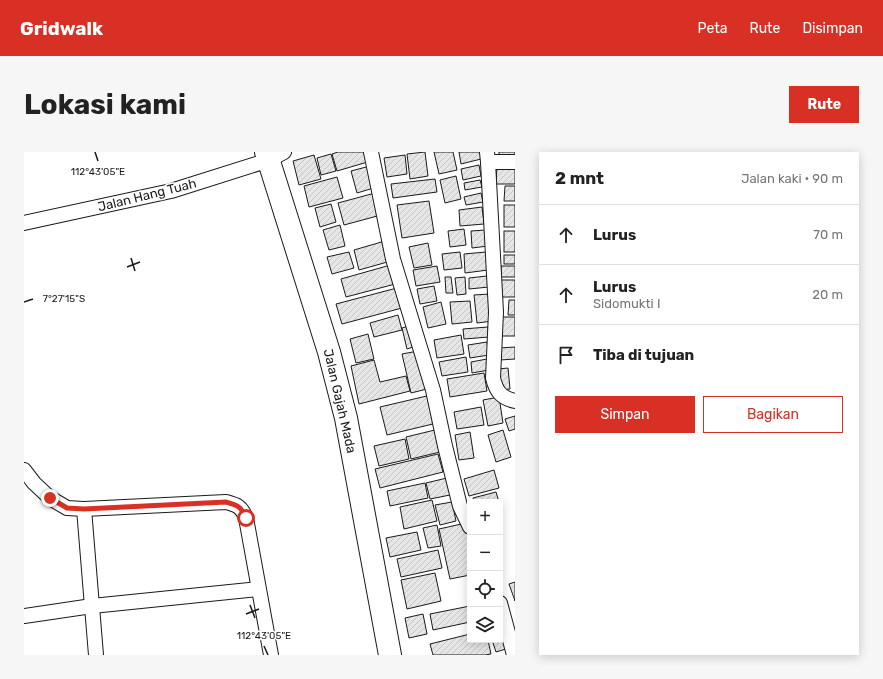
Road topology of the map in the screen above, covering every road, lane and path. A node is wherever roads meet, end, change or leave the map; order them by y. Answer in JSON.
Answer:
{"nodes":[{"id":1,"x":371,"y":152,"type":"edge"},
{"id":2,"x":273,"y":155,"type":"edge"},
{"id":3,"x":488,"y":157,"type":"edge"},
{"id":4,"x":515,"y":162,"type":"edge"},
{"id":5,"x":24,"y":223,"type":"edge"},
{"id":6,"x":515,"y":401,"type":"edge"},
{"id":7,"x":24,"y":470,"type":"edge"},
{"id":8,"x":84,"y":509,"type":"junction"},
{"id":9,"x":467,"y":521,"type":"edge"},
{"id":10,"x":258,"y":589,"type":"junction"},
{"id":11,"x":92,"y":606,"type":"junction"},
{"id":12,"x":501,"y":607,"type":"edge"},
{"id":13,"x":24,"y":616,"type":"edge"},
{"id":14,"x":96,"y":655,"type":"edge"},
{"id":15,"x":271,"y":655,"type":"edge"},
{"id":16,"x":390,"y":655,"type":"edge"},
{"id":17,"x":514,"y":655,"type":"edge"}],
"edges":[{"from":1,"to":9,"type":"street"},
{"from":2,"to":5,"type":"street","name":"Jalan Hang Tuah"},
{"from":2,"to":16,"type":"highway","name":"Jalan Gajah Mada"},
{"from":3,"to":4,"type":"street"},
{"from":3,"to":6,"type":"street"},
{"from":7,"to":8,"type":"street"},
{"from":8,"to":10,"type":"street"},
{"from":8,"to":11,"type":"street"},
{"from":10,"to":11,"type":"street"},
{"from":10,"to":15,"type":"street"},
{"from":11,"to":13,"type":"street"},
{"from":11,"to":14,"type":"street"},
{"from":12,"to":17,"type":"street"}]}
